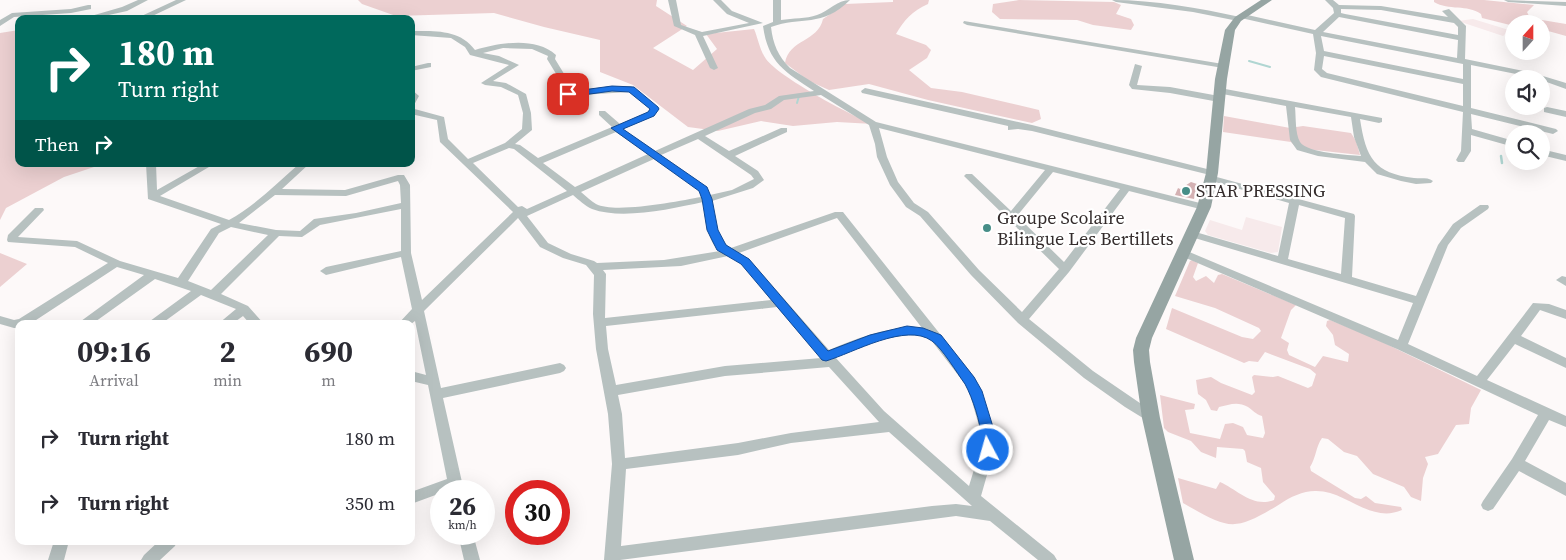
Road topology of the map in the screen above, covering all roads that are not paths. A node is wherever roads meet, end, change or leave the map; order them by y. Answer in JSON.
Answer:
{"nodes":[{"id":1,"x":144,"y":0,"type":"edge"},
{"id":2,"x":182,"y":0,"type":"edge"},
{"id":3,"x":672,"y":0,"type":"edge"},
{"id":4,"x":717,"y":0,"type":"edge"},
{"id":5,"x":777,"y":0,"type":"edge"},
{"id":6,"x":846,"y":0,"type":"edge"},
{"id":7,"x":1116,"y":0,"type":"edge"},
{"id":8,"x":1267,"y":0,"type":"edge"},
{"id":9,"x":1329,"y":0,"type":"edge"},
{"id":10,"x":1513,"y":0,"type":"edge"},
{"id":11,"x":87,"y":3,"type":"edge"},
{"id":12,"x":1162,"y":3,"type":"edge"},
{"id":13,"x":1566,"y":4,"type":"edge"},
{"id":14,"x":1337,"y":11,"type":"junction"},
{"id":15,"x":1446,"y":11,"type":"dead end"},
{"id":16,"x":94,"y":15,"type":"edge"},
{"id":17,"x":105,"y":15,"type":"edge"},
{"id":18,"x":148,"y":15,"type":"edge"},
{"id":19,"x":1241,"y":17,"type":"junction"},
{"id":20,"x":1457,"y":21,"type":"junction"},
{"id":21,"x":777,"y":22,"type":"junction"},
{"id":22,"x":967,"y":23,"type":"dead end"},
{"id":23,"x":0,"y":24,"type":"edge"},
{"id":24,"x":763,"y":25,"type":"junction"},
{"id":25,"x":415,"y":33,"type":"edge"},
{"id":26,"x":1317,"y":33,"type":"junction"},
{"id":27,"x":698,"y":34,"type":"junction"},
{"id":28,"x":1462,"y":38,"type":"junction"},
{"id":29,"x":473,"y":53,"type":"junction"},
{"id":30,"x":1320,"y":53,"type":"junction"},
{"id":31,"x":1464,"y":62,"type":"junction"},
{"id":32,"x":428,"y":65,"type":"dead end"},
{"id":33,"x":1138,"y":66,"type":"dead end"},
{"id":34,"x":1222,"y":66,"type":"junction"},
{"id":35,"x":714,"y":68,"type":"dead end"},
{"id":36,"x":415,"y":69,"type":"edge"},
{"id":37,"x":1466,"y":82,"type":"junction"},
{"id":38,"x":1566,"y":86,"type":"edge"},
{"id":39,"x":865,"y":91,"type":"dead end"},
{"id":40,"x":823,"y":92,"type":"junction"},
{"id":41,"x":1219,"y":95,"type":"junction"},
{"id":42,"x":1290,"y":105,"type":"junction"},
{"id":43,"x":1466,"y":110,"type":"junction"},
{"id":44,"x":1550,"y":111,"type":"edge"},
{"id":45,"x":415,"y":112,"type":"edge"},
{"id":46,"x":602,"y":113,"type":"dead end"},
{"id":47,"x":1566,"y":114,"type":"edge"},
{"id":48,"x":1355,"y":116,"type":"junction"},
{"id":49,"x":1378,"y":120,"type":"dead end"},
{"id":50,"x":873,"y":124,"type":"junction"},
{"id":51,"x":618,"y":128,"type":"junction"},
{"id":52,"x":784,"y":130,"type":"dead end"},
{"id":53,"x":1554,"y":131,"type":"dead end"},
{"id":54,"x":1467,"y":132,"type":"junction"},
{"id":55,"x":698,"y":135,"type":"junction"},
{"id":56,"x":1505,"y":142,"type":"edge"},
{"id":57,"x":508,"y":145,"type":"junction"},
{"id":58,"x":1550,"y":154,"type":"edge"},
{"id":59,"x":729,"y":155,"type":"junction"},
{"id":60,"x":653,"y":156,"type":"junction"},
{"id":61,"x":1566,"y":158,"type":"edge"},
{"id":62,"x":1368,"y":160,"type":"junction"},
{"id":63,"x":1460,"y":160,"type":"dead end"},
{"id":64,"x":468,"y":162,"type":"junction"},
{"id":65,"x":537,"y":162,"type":"junction"},
{"id":66,"x":151,"y":167,"type":"edge"},
{"id":67,"x":204,"y":167,"type":"edge"},
{"id":68,"x":301,"y":167,"type":"edge"},
{"id":69,"x":1051,"y":168,"type":"junction"},
{"id":70,"x":1212,"y":175,"type":"junction"},
{"id":71,"x":968,"y":176,"type":"dead end"},
{"id":72,"x":1428,"y":181,"type":"dead end"},
{"id":73,"x":1126,"y":188,"type":"junction"},
{"id":74,"x":572,"y":191,"type":"junction"},
{"id":75,"x":273,"y":192,"type":"junction"},
{"id":76,"x":152,"y":197,"type":"junction"},
{"id":77,"x":707,"y":199,"type":"junction"},
{"id":78,"x":1294,"y":200,"type":"junction"},
{"id":79,"x":406,"y":205,"type":"junction"},
{"id":80,"x":1204,"y":207,"type":"junction"},
{"id":81,"x":1484,"y":207,"type":"dead end"},
{"id":82,"x":38,"y":210,"type":"dead end"},
{"id":83,"x":520,"y":212,"type":"junction"},
{"id":84,"x":1010,"y":217,"type":"junction"},
{"id":85,"x":230,"y":223,"type":"junction"},
{"id":86,"x":276,"y":233,"type":"junction"},
{"id":87,"x":1192,"y":234,"type":"junction"},
{"id":88,"x":728,"y":252,"type":"junction"},
{"id":89,"x":406,"y":253,"type":"junction"},
{"id":90,"x":1184,"y":253,"type":"junction"},
{"id":91,"x":1282,"y":260,"type":"junction"},
{"id":92,"x":116,"y":263,"type":"junction"},
{"id":93,"x":596,"y":267,"type":"junction"},
{"id":94,"x":1064,"y":269,"type":"junction"},
{"id":95,"x":326,"y":271,"type":"dead end"},
{"id":96,"x":154,"y":274,"type":"junction"},
{"id":97,"x":1346,"y":279,"type":"junction"},
{"id":98,"x":181,"y":282,"type":"junction"},
{"id":99,"x":200,"y":290,"type":"junction"},
{"id":100,"x":213,"y":295,"type":"junction"},
{"id":101,"x":1419,"y":301,"type":"junction"},
{"id":102,"x":779,"y":303,"type":"junction"},
{"id":103,"x":244,"y":309,"type":"junction"},
{"id":104,"x":419,"y":309,"type":"junction"},
{"id":105,"x":1566,"y":315,"type":"edge"},
{"id":106,"x":0,"y":320,"type":"edge"},
{"id":107,"x":27,"y":320,"type":"edge"},
{"id":108,"x":89,"y":320,"type":"edge"},
{"id":109,"x":158,"y":320,"type":"edge"},
{"id":110,"x":229,"y":320,"type":"edge"},
{"id":111,"x":254,"y":320,"type":"edge"},
{"id":112,"x":408,"y":320,"type":"edge"},
{"id":113,"x":1022,"y":320,"type":"junction"},
{"id":114,"x":600,"y":323,"type":"junction"},
{"id":115,"x":15,"y":324,"type":"edge"},
{"id":116,"x":937,"y":338,"type":"junction"},
{"id":117,"x":1514,"y":338,"type":"junction"},
{"id":118,"x":1401,"y":346,"type":"junction"},
{"id":119,"x":829,"y":359,"type":"junction"},
{"id":120,"x":1566,"y":363,"type":"edge"},
{"id":121,"x":560,"y":368,"type":"dead end"},
{"id":122,"x":415,"y":378,"type":"edge"},
{"id":123,"x":1479,"y":382,"type":"junction"},
{"id":124,"x":436,"y":388,"type":"junction"},
{"id":125,"x":611,"y":391,"type":"junction"},
{"id":126,"x":1546,"y":413,"type":"junction"},
{"id":127,"x":1150,"y":418,"type":"junction"},
{"id":128,"x":1566,"y":422,"type":"edge"},
{"id":129,"x":893,"y":426,"type":"junction"},
{"id":130,"x":1517,"y":463,"type":"junction"},
{"id":131,"x":619,"y":464,"type":"junction"},
{"id":132,"x":455,"y":480,"type":"edge"},
{"id":133,"x":1566,"y":490,"type":"edge"},
{"id":134,"x":430,"y":493,"type":"edge"},
{"id":135,"x":415,"y":497,"type":"edge"},
{"id":136,"x":973,"y":498,"type":"junction"},
{"id":137,"x":1488,"y":505,"type":"dead end"},
{"id":138,"x":993,"y":515,"type":"junction"},
{"id":139,"x":61,"y":545,"type":"edge"},
{"id":140,"x":166,"y":545,"type":"edge"},
{"id":141,"x":469,"y":545,"type":"edge"},
{"id":142,"x":612,"y":557,"type":"edge"},
{"id":143,"x":56,"y":560,"type":"edge"},
{"id":144,"x":150,"y":560,"type":"edge"},
{"id":145,"x":472,"y":560,"type":"edge"},
{"id":146,"x":1049,"y":560,"type":"edge"},
{"id":147,"x":1184,"y":560,"type":"edge"}],
"edges":[{"from":1,"to":17,"type":"street"},
{"from":2,"to":18,"type":"street"},
{"from":3,"to":27,"type":"street"},
{"from":4,"to":24,"type":"street"},
{"from":5,"to":21,"type":"street"},
{"from":6,"to":21,"type":"street"},
{"from":7,"to":12,"type":"street"},
{"from":8,"to":19,"type":"main road"},
{"from":9,"to":14,"type":"street"},
{"from":10,"to":13,"type":"street"},
{"from":11,"to":16,"type":"street"},
{"from":11,"to":23,"type":"street"},
{"from":12,"to":19,"type":"street"},
{"from":14,"to":20,"type":"street"},
{"from":14,"to":26,"type":"street"},
{"from":14,"to":28,"type":"street"},
{"from":15,"to":20,"type":"street"},
{"from":19,"to":26,"type":"street"},
{"from":19,"to":34,"type":"main road"},
{"from":20,"to":28,"type":"street"},
{"from":21,"to":24,"type":"street"},
{"from":22,"to":34,"type":"street"},
{"from":24,"to":27,"type":"street"},
{"from":24,"to":40,"type":"street"},
{"from":25,"to":29,"type":"street"},
{"from":26,"to":30,"type":"street"},
{"from":26,"to":31,"type":"street"},
{"from":27,"to":35,"type":"street"},
{"from":28,"to":31,"type":"street"},
{"from":29,"to":51,"type":"street"},
{"from":29,"to":57,"type":"street"},
{"from":30,"to":37,"type":"street"},
{"from":30,"to":43,"type":"street"},
{"from":31,"to":37,"type":"street"},
{"from":31,"to":38,"type":"street"},
{"from":32,"to":36,"type":"street"},
{"from":33,"to":41,"type":"street"},
{"from":34,"to":41,"type":"main road"},
{"from":37,"to":43,"type":"street"},
{"from":39,"to":70,"type":"street"},
{"from":40,"to":50,"type":"street"},
{"from":40,"to":55,"type":"street"},
{"from":41,"to":42,"type":"street"},
{"from":41,"to":70,"type":"main road"},
{"from":42,"to":48,"type":"street"},
{"from":42,"to":62,"type":"street"},
{"from":43,"to":53,"type":"street"},
{"from":43,"to":54,"type":"street"},
{"from":44,"to":47,"type":"street"},
{"from":45,"to":64,"type":"street"},
{"from":46,"to":51,"type":"street"},
{"from":48,"to":49,"type":"street"},
{"from":48,"to":62,"type":"street"},
{"from":50,"to":69,"type":"street"},
{"from":50,"to":113,"type":"street"},
{"from":51,"to":60,"type":"street"},
{"from":51,"to":65,"type":"street"},
{"from":52,"to":59,"type":"street"},
{"from":54,"to":56,"type":"street"},
{"from":54,"to":63,"type":"street"},
{"from":55,"to":59,"type":"street"},
{"from":55,"to":60,"type":"street"},
{"from":57,"to":64,"type":"street"},
{"from":57,"to":65,"type":"street"},
{"from":58,"to":61,"type":"street"},
{"from":59,"to":77,"type":"street"},
{"from":60,"to":74,"type":"street"},
{"from":60,"to":77,"type":"street"},
{"from":62,"to":72,"type":"street"},
{"from":64,"to":83,"type":"street"},
{"from":65,"to":74,"type":"street"},
{"from":66,"to":76,"type":"street"},
{"from":67,"to":76,"type":"street"},
{"from":68,"to":75,"type":"street"},
{"from":69,"to":73,"type":"street"},
{"from":69,"to":84,"type":"street"},
{"from":70,"to":78,"type":"street"},
{"from":70,"to":80,"type":"main road"},
{"from":71,"to":84,"type":"street"},
{"from":73,"to":80,"type":"street"},
{"from":73,"to":94,"type":"street"},
{"from":74,"to":77,"type":"street"},
{"from":74,"to":83,"type":"street"},
{"from":75,"to":79,"type":"street"},
{"from":75,"to":85,"type":"street"},
{"from":76,"to":85,"type":"street"},
{"from":77,"to":88,"type":"street"},
{"from":78,"to":91,"type":"street"},
{"from":78,"to":97,"type":"street"},
{"from":79,"to":86,"type":"street"},
{"from":79,"to":89,"type":"street"},
{"from":80,"to":87,"type":"main road"},
{"from":81,"to":101,"type":"street"},
{"from":82,"to":92,"type":"street"},
{"from":83,"to":93,"type":"street"},
{"from":83,"to":104,"type":"street"},
{"from":84,"to":94,"type":"street"},
{"from":85,"to":86,"type":"street"},
{"from":85,"to":98,"type":"street"},
{"from":86,"to":100,"type":"street"},
{"from":87,"to":90,"type":"main road"},
{"from":87,"to":91,"type":"street"},
{"from":88,"to":93,"type":"street"},
{"from":88,"to":102,"type":"street"},
{"from":88,"to":116,"type":"street"},
{"from":89,"to":95,"type":"street"},
{"from":89,"to":104,"type":"street"},
{"from":90,"to":118,"type":"street"},
{"from":90,"to":127,"type":"main road"},
{"from":91,"to":97,"type":"street"},
{"from":92,"to":96,"type":"street"},
{"from":92,"to":107,"type":"street"},
{"from":93,"to":114,"type":"street"},
{"from":94,"to":113,"type":"street"},
{"from":96,"to":98,"type":"street"},
{"from":96,"to":108,"type":"street"},
{"from":97,"to":101,"type":"street"},
{"from":98,"to":99,"type":"street"},
{"from":99,"to":100,"type":"street"},
{"from":99,"to":109,"type":"street"},
{"from":100,"to":103,"type":"street"},
{"from":101,"to":118,"type":"street"},
{"from":102,"to":114,"type":"street"},
{"from":102,"to":119,"type":"street"},
{"from":103,"to":110,"type":"street"},
{"from":103,"to":111,"type":"street"},
{"from":104,"to":112,"type":"street"},
{"from":104,"to":124,"type":"street"},
{"from":105,"to":117,"type":"street"},
{"from":106,"to":115,"type":"street"},
{"from":113,"to":127,"type":"street"},
{"from":114,"to":125,"type":"street"},
{"from":116,"to":119,"type":"street"},
{"from":116,"to":136,"type":"street"},
{"from":117,"to":120,"type":"street"},
{"from":117,"to":123,"type":"street"},
{"from":118,"to":123,"type":"street"},
{"from":119,"to":125,"type":"street"},
{"from":119,"to":129,"type":"street"},
{"from":121,"to":124,"type":"street"},
{"from":122,"to":124,"type":"street"},
{"from":123,"to":126,"type":"street"},
{"from":124,"to":132,"type":"street"},
{"from":125,"to":131,"type":"street"},
{"from":126,"to":128,"type":"street"},
{"from":126,"to":130,"type":"street"},
{"from":127,"to":147,"type":"main road"},
{"from":129,"to":131,"type":"street"},
{"from":129,"to":136,"type":"street"},
{"from":130,"to":133,"type":"street"},
{"from":130,"to":137,"type":"street"},
{"from":131,"to":142,"type":"street"},
{"from":134,"to":135,"type":"street"},
{"from":136,"to":138,"type":"street"},
{"from":138,"to":142,"type":"street"},
{"from":138,"to":146,"type":"street"},
{"from":139,"to":143,"type":"street"},
{"from":140,"to":144,"type":"street"},
{"from":141,"to":145,"type":"street"}]}
